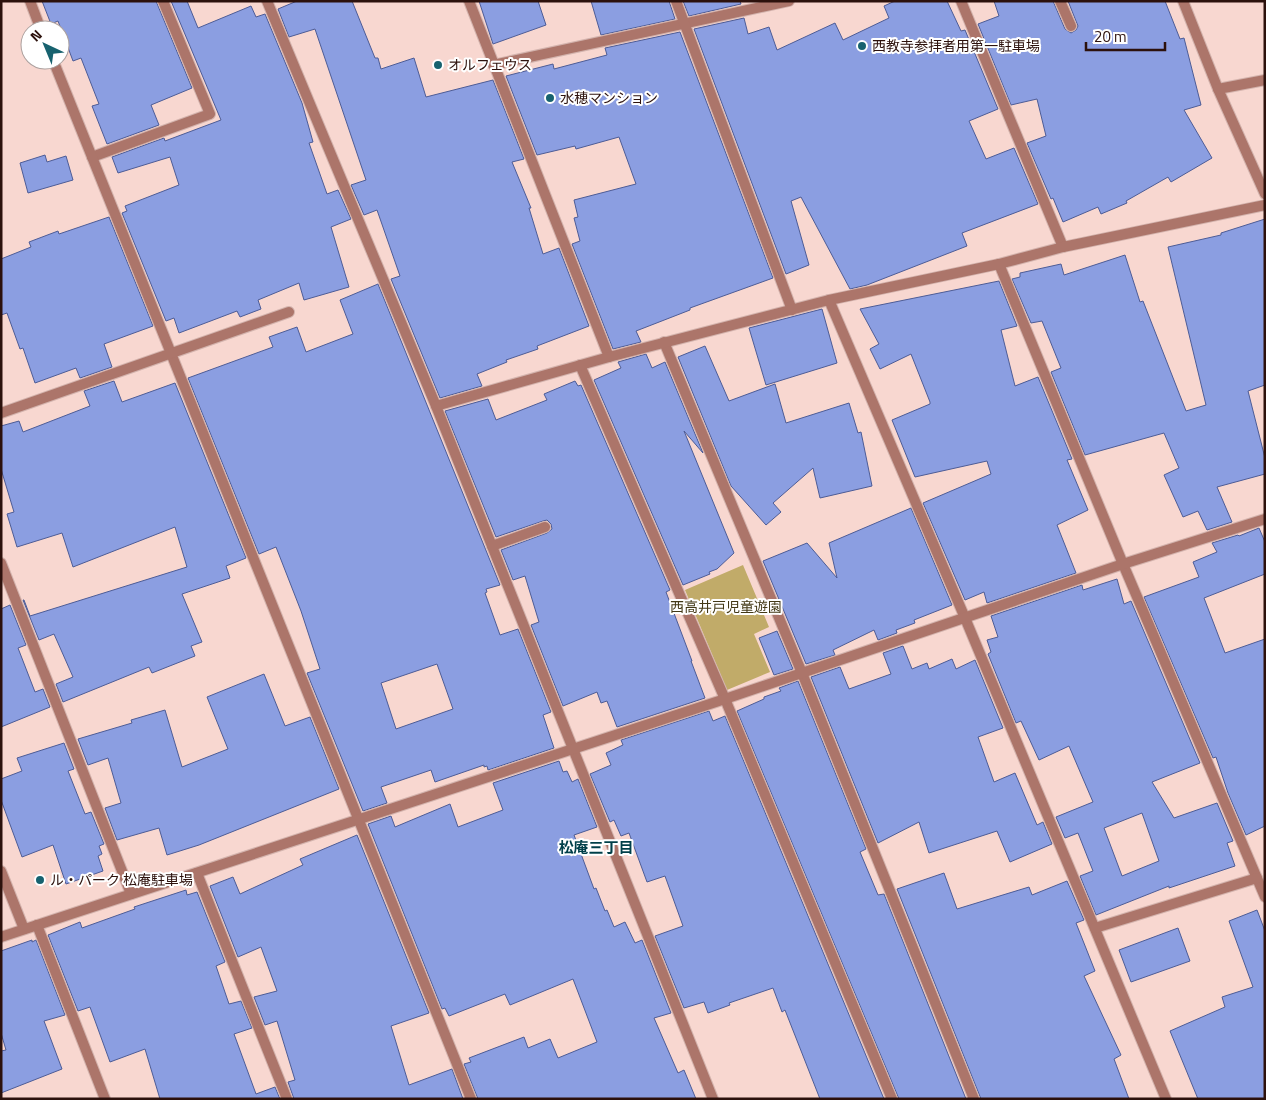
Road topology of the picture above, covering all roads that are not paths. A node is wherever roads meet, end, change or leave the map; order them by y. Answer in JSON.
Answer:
{"nodes":[{"id":1,"x":30,"y":1,"type":"edge"},
{"id":2,"x":163,"y":1,"type":"edge"},
{"id":3,"x":267,"y":1,"type":"edge"},
{"id":4,"x":469,"y":1,"type":"edge"},
{"id":5,"x":676,"y":1,"type":"edge"},
{"id":6,"x":789,"y":1,"type":"edge"},
{"id":7,"x":961,"y":1,"type":"edge"},
{"id":8,"x":1060,"y":1,"type":"edge"},
{"id":9,"x":1183,"y":1,"type":"edge"},
{"id":10,"x":37,"y":20,"type":"edge"},
{"id":11,"x":684,"y":24,"type":"junction"},
{"id":12,"x":1070,"y":26,"type":"dead end"},
{"id":13,"x":493,"y":65,"type":"junction"},
{"id":14,"x":57,"y":70,"type":"edge"},
{"id":15,"x":1265,"y":80,"type":"edge"},
{"id":16,"x":1218,"y":89,"type":"junction"},
{"id":17,"x":92,"y":156,"type":"junction"},
{"id":18,"x":1265,"y":194,"type":"edge"},
{"id":19,"x":1265,"y":205,"type":"edge"},
{"id":20,"x":1063,"y":247,"type":"junction"},
{"id":21,"x":999,"y":264,"type":"junction"},
{"id":22,"x":829,"y":300,"type":"junction"},
{"id":23,"x":792,"y":310,"type":"junction"},
{"id":24,"x":289,"y":312,"type":"dead end"},
{"id":25,"x":664,"y":342,"type":"junction"},
{"id":26,"x":171,"y":353,"type":"junction"},
{"id":27,"x":609,"y":357,"type":"junction"},
{"id":28,"x":580,"y":365,"type":"junction"},
{"id":29,"x":436,"y":406,"type":"junction"},
{"id":30,"x":1,"y":413,"type":"edge"},
{"id":31,"x":1265,"y":519,"type":"edge"},
{"id":32,"x":545,"y":527,"type":"dead end"},
{"id":33,"x":492,"y":546,"type":"junction"},
{"id":34,"x":1,"y":563,"type":"edge"},
{"id":35,"x":1123,"y":564,"type":"junction"},
{"id":36,"x":965,"y":618,"type":"junction"},
{"id":37,"x":802,"y":673,"type":"junction"},
{"id":38,"x":725,"y":699,"type":"junction"},
{"id":39,"x":574,"y":748,"type":"junction"},
{"id":40,"x":359,"y":820,"type":"junction"},
{"id":41,"x":1,"y":871,"type":"edge"},
{"id":42,"x":197,"y":873,"type":"junction"},
{"id":43,"x":1257,"y":878,"type":"junction"},
{"id":44,"x":131,"y":894,"type":"junction"},
{"id":45,"x":1265,"y":897,"type":"edge"},
{"id":46,"x":37,"y":926,"type":"junction"},
{"id":47,"x":1095,"y":928,"type":"junction"},
{"id":48,"x":24,"y":929,"type":"junction"},
{"id":49,"x":1,"y":937,"type":"edge"},
{"id":50,"x":105,"y":1099,"type":"edge"},
{"id":51,"x":287,"y":1099,"type":"edge"},
{"id":52,"x":470,"y":1099,"type":"edge"},
{"id":53,"x":713,"y":1099,"type":"edge"},
{"id":54,"x":892,"y":1099,"type":"edge"},
{"id":55,"x":974,"y":1099,"type":"edge"},
{"id":56,"x":1166,"y":1099,"type":"edge"}],
"edges":[{"from":1,"to":10,"type":"street"},
{"from":2,"to":17,"type":"street"},
{"from":3,"to":29,"type":"street"},
{"from":4,"to":13,"type":"street"},
{"from":5,"to":11,"type":"street"},
{"from":6,"to":11,"type":"street"},
{"from":7,"to":20,"type":"street"},
{"from":8,"to":12,"type":"street"},
{"from":9,"to":16,"type":"street"},
{"from":11,"to":13,"type":"street"},
{"from":11,"to":23,"type":"street"},
{"from":13,"to":27,"type":"street"},
{"from":14,"to":17,"type":"street"},
{"from":15,"to":16,"type":"street"},
{"from":16,"to":18,"type":"street"},
{"from":17,"to":26,"type":"street"},
{"from":19,"to":20,"type":"street"},
{"from":20,"to":21,"type":"street"},
{"from":21,"to":22,"type":"street"},
{"from":21,"to":35,"type":"street"},
{"from":22,"to":23,"type":"street"},
{"from":22,"to":36,"type":"street"},
{"from":23,"to":25,"type":"street"},
{"from":24,"to":26,"type":"street"},
{"from":25,"to":27,"type":"street"},
{"from":25,"to":37,"type":"street"},
{"from":26,"to":30,"type":"street"},
{"from":26,"to":40,"type":"street"},
{"from":27,"to":28,"type":"street"},
{"from":28,"to":29,"type":"street"},
{"from":28,"to":38,"type":"street"},
{"from":29,"to":33,"type":"street"},
{"from":31,"to":35,"type":"street"},
{"from":32,"to":33,"type":"street"},
{"from":33,"to":39,"type":"street"},
{"from":34,"to":44,"type":"street"},
{"from":35,"to":36,"type":"street"},
{"from":35,"to":43,"type":"street"},
{"from":36,"to":37,"type":"street"},
{"from":36,"to":47,"type":"street"},
{"from":37,"to":38,"type":"street"},
{"from":37,"to":55,"type":"street"},
{"from":38,"to":39,"type":"street"},
{"from":38,"to":54,"type":"street"},
{"from":39,"to":40,"type":"street"},
{"from":39,"to":53,"type":"street"},
{"from":40,"to":42,"type":"street"},
{"from":40,"to":52,"type":"street"},
{"from":41,"to":48,"type":"street"},
{"from":42,"to":44,"type":"street"},
{"from":42,"to":51,"type":"street"},
{"from":43,"to":45,"type":"street"},
{"from":43,"to":47,"type":"street"},
{"from":44,"to":46,"type":"street"},
{"from":46,"to":48,"type":"street"},
{"from":46,"to":50,"type":"street"},
{"from":47,"to":56,"type":"street"},
{"from":48,"to":49,"type":"street"}]}
